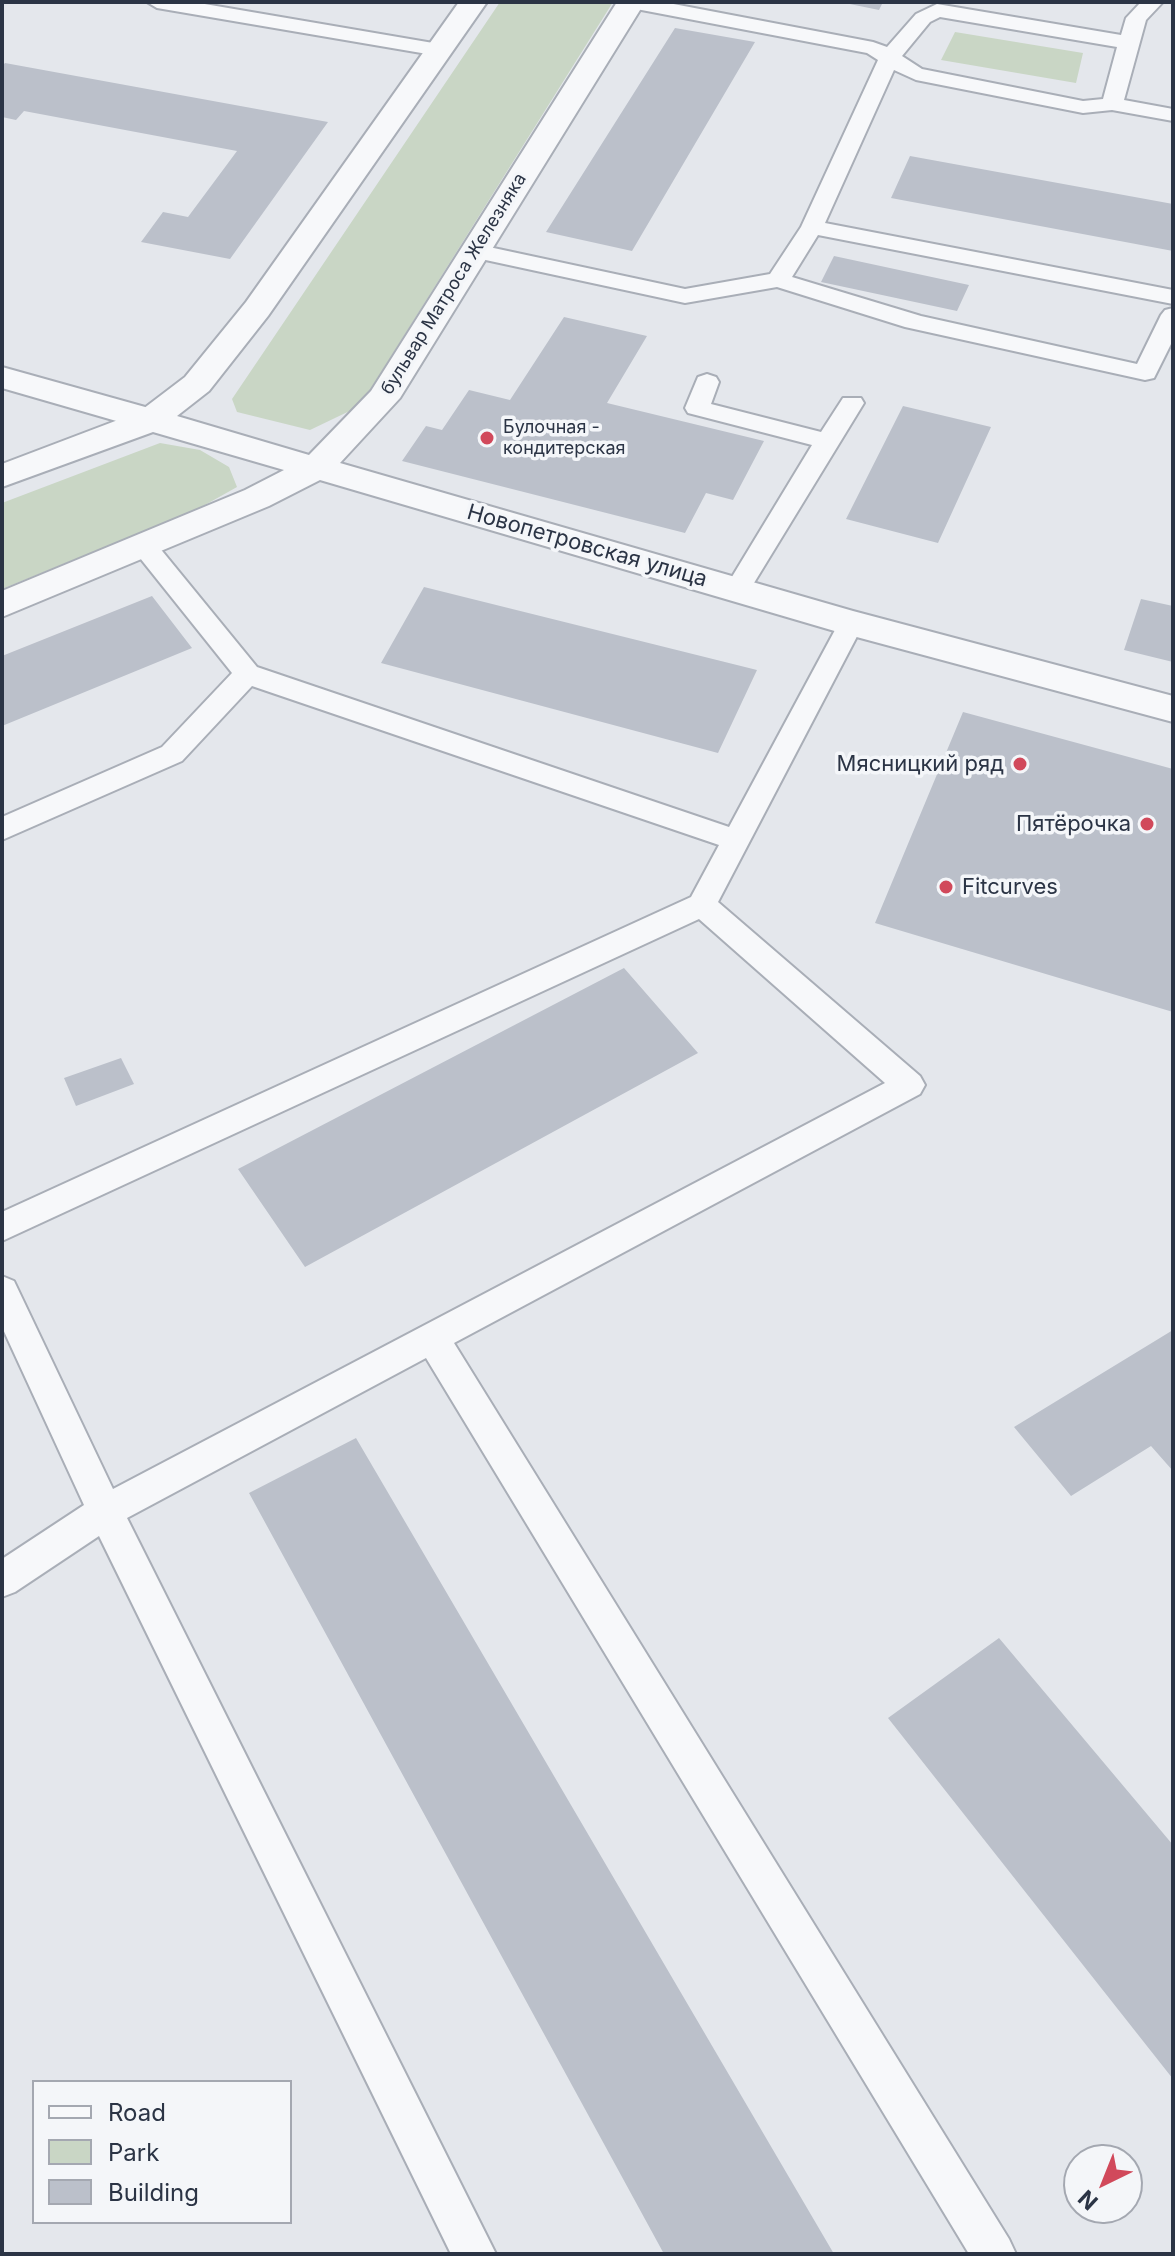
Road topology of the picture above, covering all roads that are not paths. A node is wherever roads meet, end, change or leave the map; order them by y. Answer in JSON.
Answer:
{"nodes":[{"id":1,"x":157,"y":2,"type":"edge"},
{"id":2,"x":266,"y":2,"type":"edge"},
{"id":3,"x":473,"y":2,"type":"edge"},
{"id":4,"x":631,"y":2,"type":"edge"},
{"id":5,"x":1153,"y":2,"type":"edge"},
{"id":6,"x":1165,"y":2,"type":"edge"},
{"id":7,"x":1173,"y":3,"type":"edge"},
{"id":8,"x":939,"y":6,"type":"edge"},
{"id":9,"x":252,"y":20,"type":"junction"},
{"id":10,"x":1129,"y":43,"type":"junction"},
{"id":11,"x":439,"y":50,"type":"junction"},
{"id":12,"x":889,"y":58,"type":"junction"},
{"id":13,"x":1112,"y":104,"type":"junction"},
{"id":14,"x":1173,"y":115,"type":"edge"},
{"id":15,"x":812,"y":227,"type":"junction"},
{"id":16,"x":475,"y":251,"type":"junction"},
{"id":17,"x":778,"y":280,"type":"junction"},
{"id":18,"x":1173,"y":297,"type":"edge"},
{"id":19,"x":1173,"y":315,"type":"edge"},
{"id":20,"x":2,"y":377,"type":"edge"},
{"id":21,"x":707,"y":382,"type":"dead end"},
{"id":22,"x":852,"y":403,"type":"dead end"},
{"id":23,"x":151,"y":420,"type":"junction"},
{"id":24,"x":827,"y":441,"type":"junction"},
{"id":25,"x":316,"y":468,"type":"junction"},
{"id":26,"x":2,"y":476,"type":"edge"},
{"id":27,"x":145,"y":547,"type":"junction"},
{"id":28,"x":737,"y":590,"type":"junction"},
{"id":29,"x":2,"y":605,"type":"edge"},
{"id":30,"x":851,"y":623,"type":"junction"},
{"id":31,"x":247,"y":674,"type":"junction"},
{"id":32,"x":1173,"y":709,"type":"edge"},
{"id":33,"x":2,"y":829,"type":"edge"},
{"id":34,"x":736,"y":840,"type":"junction"},
{"id":35,"x":702,"y":905,"type":"junction"},
{"id":36,"x":2,"y":1227,"type":"edge"},
{"id":37,"x":2,"y":1291,"type":"edge"},
{"id":38,"x":432,"y":1337,"type":"junction"},
{"id":39,"x":105,"y":1511,"type":"junction"},
{"id":40,"x":2,"y":1580,"type":"edge"},
{"id":41,"x":474,"y":2254,"type":"edge"},
{"id":42,"x":994,"y":2254,"type":"edge"}],
"edges":[{"from":1,"to":9,"type":"lane"},
{"from":2,"to":9,"type":"lane"},
{"from":3,"to":11,"type":"street"},
{"from":4,"to":12,"type":"lane"},
{"from":4,"to":16,"type":"street","name":"бульвар Матроса Железняка"},
{"from":5,"to":10,"type":"lane"},
{"from":6,"to":7,"type":"lane"},
{"from":8,"to":10,"type":"lane"},
{"from":8,"to":12,"type":"lane"},
{"from":9,"to":11,"type":"lane"},
{"from":10,"to":13,"type":"lane"},
{"from":11,"to":23,"type":"street"},
{"from":12,"to":13,"type":"lane"},
{"from":12,"to":15,"type":"lane"},
{"from":13,"to":14,"type":"lane"},
{"from":15,"to":17,"type":"lane"},
{"from":15,"to":18,"type":"lane"},
{"from":16,"to":17,"type":"lane"},
{"from":16,"to":25,"type":"street","name":"бульвар Матроса Железняка"},
{"from":17,"to":19,"type":"lane"},
{"from":20,"to":23,"type":"street","name":"Новопетровская улица"},
{"from":21,"to":24,"type":"lane"},
{"from":22,"to":24,"type":"lane"},
{"from":23,"to":25,"type":"street","name":"Новопетровская улица"},
{"from":23,"to":26,"type":"street"},
{"from":24,"to":28,"type":"lane"},
{"from":25,"to":27,"type":"street","name":"бульвар Матроса Железняка"},
{"from":25,"to":28,"type":"street","name":"Новопетровская улица"},
{"from":27,"to":29,"type":"street","name":"бульвар Матроса Железняка"},
{"from":27,"to":31,"type":"lane"},
{"from":28,"to":30,"type":"street","name":"Новопетровская улица"},
{"from":30,"to":32,"type":"street","name":"Новопетровская улица"},
{"from":30,"to":34,"type":"lane"},
{"from":31,"to":33,"type":"lane"},
{"from":31,"to":34,"type":"lane"},
{"from":34,"to":35,"type":"lane"},
{"from":35,"to":36,"type":"lane"},
{"from":35,"to":38,"type":"lane"},
{"from":37,"to":39,"type":"lane"},
{"from":38,"to":39,"type":"lane"},
{"from":38,"to":42,"type":"lane"},
{"from":39,"to":40,"type":"lane"},
{"from":39,"to":41,"type":"lane"}]}
